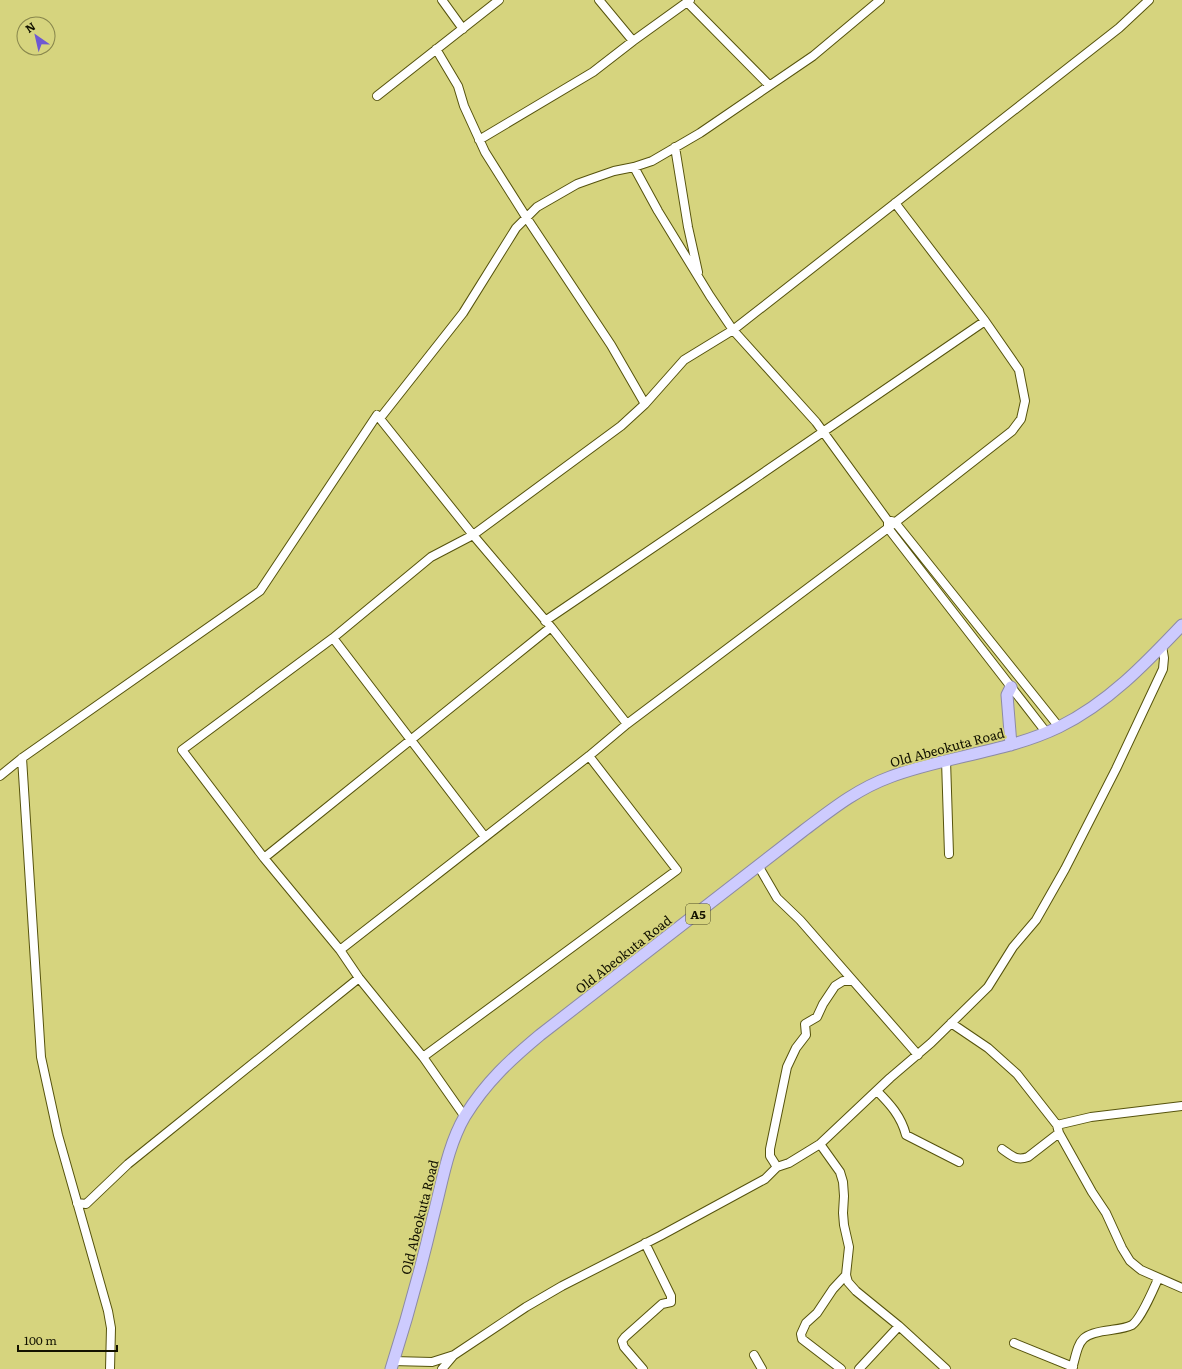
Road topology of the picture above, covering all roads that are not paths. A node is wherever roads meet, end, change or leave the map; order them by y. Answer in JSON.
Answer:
{"nodes":[{"id":1,"x":442,"y":0,"type":"edge"},
{"id":2,"x":499,"y":0,"type":"edge"},
{"id":3,"x":599,"y":0,"type":"edge"},
{"id":4,"x":1149,"y":0,"type":"edge"},
{"id":5,"x":689,"y":1,"type":"edge"},
{"id":6,"x":876,"y":1,"type":"edge"},
{"id":7,"x":463,"y":29,"type":"junction"},
{"id":8,"x":633,"y":41,"type":"junction"},
{"id":9,"x":436,"y":49,"type":"junction"},
{"id":10,"x":769,"y":85,"type":"junction"},
{"id":11,"x":377,"y":96,"type":"dead end"},
{"id":12,"x":479,"y":140,"type":"junction"},
{"id":13,"x":675,"y":147,"type":"junction"},
{"id":14,"x":634,"y":167,"type":"junction"},
{"id":15,"x":895,"y":203,"type":"junction"},
{"id":16,"x":526,"y":217,"type":"junction"},
{"id":17,"x":700,"y":279,"type":"junction"},
{"id":18,"x":985,"y":321,"type":"junction"},
{"id":19,"x":733,"y":330,"type":"junction"},
{"id":20,"x":645,"y":404,"type":"junction"},
{"id":21,"x":377,"y":415,"type":"junction"},
{"id":22,"x":824,"y":432,"type":"junction"},
{"id":23,"x":890,"y":524,"type":"junction"},
{"id":24,"x":473,"y":535,"type":"junction"},
{"id":25,"x":545,"y":621,"type":"junction"},
{"id":26,"x":1182,"y":625,"type":"edge"},
{"id":27,"x":551,"y":627,"type":"junction"},
{"id":28,"x":333,"y":638,"type":"junction"},
{"id":29,"x":1162,"y":646,"type":"junction"},
{"id":30,"x":1022,"y":680,"type":"junction"},
{"id":31,"x":1011,"y":687,"type":"junction"},
{"id":32,"x":627,"y":724,"type":"junction"},
{"id":33,"x":1059,"y":727,"type":"junction"},
{"id":34,"x":1046,"y":732,"type":"junction"},
{"id":35,"x":410,"y":740,"type":"junction"},
{"id":36,"x":1011,"y":745,"type":"junction"},
{"id":37,"x":589,"y":756,"type":"junction"},
{"id":38,"x":22,"y":758,"type":"junction"},
{"id":39,"x":946,"y":760,"type":"junction"},
{"id":40,"x":0,"y":776,"type":"edge"},
{"id":41,"x":485,"y":838,"type":"junction"},
{"id":42,"x":949,"y":854,"type":"dead end"},
{"id":43,"x":264,"y":858,"type":"junction"},
{"id":44,"x":759,"y":867,"type":"junction"},
{"id":45,"x":340,"y":950,"type":"junction"},
{"id":46,"x":359,"y":978,"type":"junction"},
{"id":47,"x":853,"y":982,"type":"junction"},
{"id":48,"x":951,"y":1023,"type":"junction"},
{"id":49,"x":918,"y":1055,"type":"junction"},
{"id":50,"x":423,"y":1057,"type":"junction"},
{"id":51,"x":876,"y":1091,"type":"junction"},
{"id":52,"x":1182,"y":1106,"type":"edge"},
{"id":53,"x":465,"y":1117,"type":"junction"},
{"id":54,"x":1057,"y":1125,"type":"junction"},
{"id":55,"x":1059,"y":1134,"type":"junction"},
{"id":56,"x":820,"y":1144,"type":"junction"},
{"id":57,"x":1002,"y":1149,"type":"dead end"},
{"id":58,"x":960,"y":1162,"type":"dead end"},
{"id":59,"x":777,"y":1166,"type":"junction"},
{"id":60,"x":77,"y":1203,"type":"junction"},
{"id":61,"x":645,"y":1243,"type":"junction"},
{"id":62,"x":846,"y":1275,"type":"junction"},
{"id":63,"x":1158,"y":1279,"type":"junction"},
{"id":64,"x":1182,"y":1288,"type":"edge"},
{"id":65,"x":899,"y":1326,"type":"junction"},
{"id":66,"x":1014,"y":1342,"type":"dead end"},
{"id":67,"x":454,"y":1355,"type":"junction"},
{"id":68,"x":754,"y":1356,"type":"dead end"},
{"id":69,"x":392,"y":1365,"type":"edge"},
{"id":70,"x":1073,"y":1368,"type":"edge"},
{"id":71,"x":110,"y":1369,"type":"edge"},
{"id":72,"x":442,"y":1369,"type":"edge"},
{"id":73,"x":643,"y":1369,"type":"edge"},
{"id":74,"x":762,"y":1369,"type":"edge"},
{"id":75,"x":841,"y":1369,"type":"edge"},
{"id":76,"x":859,"y":1369,"type":"edge"},
{"id":77,"x":946,"y":1369,"type":"edge"}],
"edges":[{"from":1,"to":7,"type":"street"},
{"from":2,"to":7,"type":"street"},
{"from":3,"to":8,"type":"street"},
{"from":4,"to":15,"type":"street"},
{"from":5,"to":8,"type":"street"},
{"from":5,"to":10,"type":"street"},
{"from":6,"to":10,"type":"street"},
{"from":7,"to":9,"type":"street"},
{"from":8,"to":12,"type":"street"},
{"from":9,"to":11,"type":"street"},
{"from":9,"to":12,"type":"street"},
{"from":10,"to":13,"type":"street"},
{"from":12,"to":16,"type":"street"},
{"from":13,"to":14,"type":"street"},
{"from":13,"to":17,"type":"street"},
{"from":14,"to":16,"type":"street"},
{"from":14,"to":17,"type":"street"},
{"from":15,"to":18,"type":"street"},
{"from":15,"to":19,"type":"street"},
{"from":16,"to":20,"type":"street"},
{"from":16,"to":21,"type":"street"},
{"from":17,"to":19,"type":"street"},
{"from":18,"to":22,"type":"street"},
{"from":18,"to":23,"type":"street"},
{"from":19,"to":20,"type":"street"},
{"from":19,"to":22,"type":"street"},
{"from":20,"to":24,"type":"street"},
{"from":21,"to":24,"type":"street"},
{"from":21,"to":38,"type":"street"},
{"from":22,"to":23,"type":"street"},
{"from":22,"to":25,"type":"street"},
{"from":23,"to":30,"type":"street"},
{"from":23,"to":31,"type":"street"},
{"from":23,"to":32,"type":"street"},
{"from":24,"to":25,"type":"street"},
{"from":24,"to":28,"type":"street"},
{"from":25,"to":27,"type":"street"},
{"from":26,"to":29,"type":"highway","name":"Old Abeokuta Road","number":"A5"},
{"from":27,"to":32,"type":"street"},
{"from":27,"to":35,"type":"street"},
{"from":28,"to":35,"type":"street"},
{"from":28,"to":43,"type":"street"},
{"from":29,"to":33,"type":"highway","name":"Old Abeokuta Road","number":"A5"},
{"from":29,"to":48,"type":"street"},
{"from":30,"to":31,"type":"street"},
{"from":30,"to":33,"type":"street"},
{"from":31,"to":34,"type":"street"},
{"from":31,"to":36,"type":"highway"},
{"from":32,"to":37,"type":"street"},
{"from":33,"to":34,"type":"highway","name":"Old Abeokuta Road","number":"A5"},
{"from":34,"to":36,"type":"highway","name":"Old Abeokuta Road","number":"A5"},
{"from":35,"to":41,"type":"street"},
{"from":35,"to":43,"type":"street"},
{"from":36,"to":39,"type":"highway","name":"Old Abeokuta Road","number":"A5"},
{"from":37,"to":41,"type":"street"},
{"from":37,"to":50,"type":"street"},
{"from":38,"to":40,"type":"street"},
{"from":38,"to":60,"type":"street"},
{"from":39,"to":42,"type":"street"},
{"from":39,"to":44,"type":"highway","name":"Old Abeokuta Road","number":"A5"},
{"from":41,"to":45,"type":"street"},
{"from":43,"to":45,"type":"street"},
{"from":44,"to":47,"type":"street"},
{"from":44,"to":53,"type":"highway","name":"Old Abeokuta Road","number":"A5"},
{"from":45,"to":46,"type":"street"},
{"from":46,"to":50,"type":"street"},
{"from":46,"to":60,"type":"street"},
{"from":47,"to":49,"type":"street"},
{"from":47,"to":59,"type":"street"},
{"from":48,"to":49,"type":"street"},
{"from":48,"to":54,"type":"street"},
{"from":49,"to":51,"type":"street"},
{"from":50,"to":53,"type":"street"},
{"from":51,"to":56,"type":"street"},
{"from":51,"to":58,"type":"street"},
{"from":52,"to":54,"type":"street"},
{"from":53,"to":69,"type":"highway","name":"Old Abeokuta Road","number":"A5"},
{"from":54,"to":55,"type":"street"},
{"from":55,"to":57,"type":"street"},
{"from":55,"to":63,"type":"street"},
{"from":56,"to":59,"type":"street"},
{"from":56,"to":62,"type":"street"},
{"from":59,"to":61,"type":"street"},
{"from":60,"to":71,"type":"street"},
{"from":61,"to":67,"type":"street"},
{"from":61,"to":73,"type":"street"},
{"from":62,"to":65,"type":"street"},
{"from":62,"to":75,"type":"street"},
{"from":63,"to":64,"type":"street"},
{"from":63,"to":70,"type":"street"},
{"from":65,"to":76,"type":"street"},
{"from":65,"to":77,"type":"street"},
{"from":66,"to":70,"type":"street"},
{"from":67,"to":69,"type":"street"},
{"from":67,"to":72,"type":"street"},
{"from":68,"to":74,"type":"street"}]}
